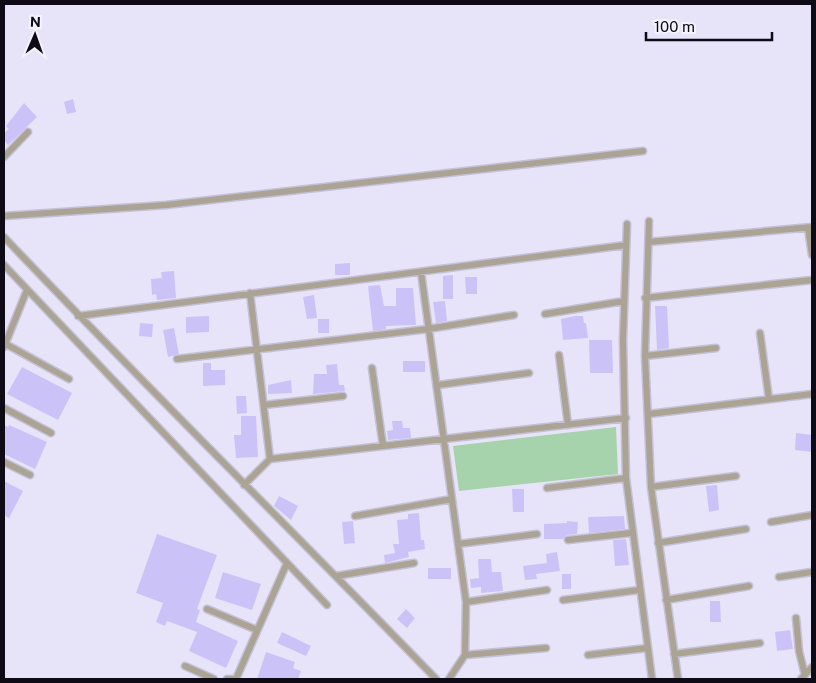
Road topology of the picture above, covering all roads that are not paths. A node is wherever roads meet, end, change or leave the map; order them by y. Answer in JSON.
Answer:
{"nodes":[{"id":1,"x":28,"y":132,"type":"dead end"},
{"id":2,"x":643,"y":151,"type":"dead end"},
{"id":3,"x":5,"y":154,"type":"edge"},
{"id":4,"x":4,"y":216,"type":"edge"},
{"id":5,"x":649,"y":222,"type":"dead end"},
{"id":6,"x":627,"y":224,"type":"dead end"},
{"id":7,"x":810,"y":227,"type":"edge"},
{"id":8,"x":4,"y":238,"type":"edge"},
{"id":9,"x":648,"y":242,"type":"junction"},
{"id":10,"x":626,"y":245,"type":"junction"},
{"id":11,"x":812,"y":255,"type":"edge"},
{"id":12,"x":4,"y":265,"type":"edge"},
{"id":13,"x":421,"y":272,"type":"junction"},
{"id":14,"x":812,"y":280,"type":"edge"},
{"id":15,"x":27,"y":290,"type":"junction"},
{"id":16,"x":250,"y":293,"type":"junction"},
{"id":17,"x":645,"y":298,"type":"junction"},
{"id":18,"x":624,"y":301,"type":"junction"},
{"id":19,"x":545,"y":314,"type":"dead end"},
{"id":20,"x":514,"y":315,"type":"dead end"},
{"id":21,"x":78,"y":316,"type":"junction"},
{"id":22,"x":428,"y":329,"type":"junction"},
{"id":23,"x":760,"y":333,"type":"dead end"},
{"id":24,"x":4,"y":345,"type":"edge"},
{"id":25,"x":716,"y":348,"type":"dead end"},
{"id":26,"x":257,"y":350,"type":"junction"},
{"id":27,"x":559,"y":354,"type":"dead end"},
{"id":28,"x":645,"y":356,"type":"junction"},
{"id":29,"x":177,"y":359,"type":"dead end"},
{"id":30,"x":372,"y":368,"type":"dead end"},
{"id":31,"x":529,"y":372,"type":"dead end"},
{"id":32,"x":69,"y":379,"type":"dead end"},
{"id":33,"x":438,"y":385,"type":"junction"},
{"id":34,"x":812,"y":394,"type":"edge"},
{"id":35,"x":343,"y":396,"type":"dead end"},
{"id":36,"x":769,"y":399,"type":"junction"},
{"id":37,"x":264,"y":405,"type":"junction"},
{"id":38,"x":4,"y":408,"type":"edge"},
{"id":39,"x":649,"y":414,"type":"junction"},
{"id":40,"x":626,"y":418,"type":"junction"},
{"id":41,"x":568,"y":425,"type":"junction"},
{"id":42,"x":51,"y":433,"type":"dead end"},
{"id":43,"x":444,"y":440,"type":"junction"},
{"id":44,"x":383,"y":446,"type":"junction"},
{"id":45,"x":270,"y":458,"type":"junction"},
{"id":46,"x":4,"y":462,"type":"edge"},
{"id":47,"x":30,"y":475,"type":"dead end"},
{"id":48,"x":736,"y":476,"type":"dead end"},
{"id":49,"x":626,"y":478,"type":"junction"},
{"id":50,"x":244,"y":485,"type":"junction"},
{"id":51,"x":652,"y":486,"type":"junction"},
{"id":52,"x":547,"y":488,"type":"dead end"},
{"id":53,"x":452,"y":500,"type":"junction"},
{"id":54,"x":812,"y":515,"type":"edge"},
{"id":55,"x":355,"y":516,"type":"dead end"},
{"id":56,"x":771,"y":522,"type":"dead end"},
{"id":57,"x":746,"y":529,"type":"dead end"},
{"id":58,"x":631,"y":533,"type":"junction"},
{"id":59,"x":537,"y":534,"type":"dead end"},
{"id":60,"x":568,"y":540,"type":"dead end"},
{"id":61,"x":658,"y":543,"type":"junction"},
{"id":62,"x":458,"y":544,"type":"junction"},
{"id":63,"x":287,"y":563,"type":"junction"},
{"id":64,"x":414,"y":563,"type":"dead end"},
{"id":65,"x":812,"y":572,"type":"edge"},
{"id":66,"x":336,"y":576,"type":"junction"},
{"id":67,"x":779,"y":577,"type":"dead end"},
{"id":68,"x":749,"y":586,"type":"dead end"},
{"id":69,"x":547,"y":590,"type":"dead end"},
{"id":70,"x":639,"y":590,"type":"junction"},
{"id":71,"x":563,"y":600,"type":"dead end"},
{"id":72,"x":666,"y":600,"type":"junction"},
{"id":73,"x":466,"y":602,"type":"junction"},
{"id":74,"x":327,"y":605,"type":"dead end"},
{"id":75,"x":207,"y":608,"type":"dead end"},
{"id":76,"x":796,"y":618,"type":"dead end"},
{"id":77,"x":257,"y":630,"type":"junction"},
{"id":78,"x":760,"y":643,"type":"dead end"},
{"id":79,"x":546,"y":648,"type":"dead end"},
{"id":80,"x":647,"y":648,"type":"junction"},
{"id":81,"x":674,"y":654,"type":"junction"},
{"id":82,"x":465,"y":655,"type":"junction"},
{"id":83,"x":588,"y":655,"type":"dead end"},
{"id":84,"x":185,"y":666,"type":"dead end"},
{"id":85,"x":812,"y":667,"type":"edge"},
{"id":86,"x":803,"y":677,"type":"edge"},
{"id":87,"x":214,"y":679,"type":"edge"},
{"id":88,"x":227,"y":679,"type":"edge"},
{"id":89,"x":237,"y":679,"type":"edge"},
{"id":90,"x":436,"y":679,"type":"edge"},
{"id":91,"x":449,"y":679,"type":"edge"},
{"id":92,"x":652,"y":679,"type":"edge"},
{"id":93,"x":678,"y":679,"type":"edge"}],
"edges":[{"from":1,"to":3,"type":"street"},
{"from":2,"to":4,"type":"street"},
{"from":5,"to":9,"type":"street"},
{"from":6,"to":10,"type":"street"},
{"from":7,"to":9,"type":"street"},
{"from":7,"to":11,"type":"street"},
{"from":8,"to":21,"type":"street"},
{"from":9,"to":17,"type":"street"},
{"from":10,"to":13,"type":"street"},
{"from":10,"to":18,"type":"street"},
{"from":12,"to":15,"type":"street"},
{"from":13,"to":16,"type":"street"},
{"from":13,"to":22,"type":"street"},
{"from":14,"to":17,"type":"street"},
{"from":15,"to":24,"type":"street"},
{"from":15,"to":63,"type":"street"},
{"from":16,"to":21,"type":"street"},
{"from":16,"to":26,"type":"street"},
{"from":17,"to":28,"type":"street"},
{"from":18,"to":19,"type":"street"},
{"from":18,"to":40,"type":"street"},
{"from":20,"to":22,"type":"street"},
{"from":21,"to":50,"type":"street"},
{"from":22,"to":26,"type":"street"},
{"from":22,"to":33,"type":"street"},
{"from":23,"to":36,"type":"street"},
{"from":24,"to":32,"type":"street"},
{"from":25,"to":28,"type":"street"},
{"from":26,"to":29,"type":"street"},
{"from":26,"to":37,"type":"street"},
{"from":27,"to":41,"type":"street"},
{"from":28,"to":39,"type":"street"},
{"from":30,"to":44,"type":"street"},
{"from":31,"to":33,"type":"street"},
{"from":33,"to":43,"type":"street"},
{"from":34,"to":36,"type":"street"},
{"from":35,"to":37,"type":"street"},
{"from":36,"to":39,"type":"street"},
{"from":37,"to":45,"type":"street"},
{"from":38,"to":42,"type":"street"},
{"from":39,"to":51,"type":"street"},
{"from":40,"to":41,"type":"street"},
{"from":40,"to":49,"type":"street"},
{"from":41,"to":43,"type":"street"},
{"from":43,"to":44,"type":"street"},
{"from":43,"to":53,"type":"street"},
{"from":44,"to":45,"type":"street"},
{"from":45,"to":50,"type":"street"},
{"from":46,"to":47,"type":"street"},
{"from":48,"to":51,"type":"street"},
{"from":49,"to":52,"type":"street"},
{"from":49,"to":58,"type":"street"},
{"from":50,"to":66,"type":"street"},
{"from":51,"to":61,"type":"street"},
{"from":53,"to":55,"type":"street"},
{"from":53,"to":62,"type":"street"},
{"from":54,"to":56,"type":"street"},
{"from":57,"to":61,"type":"street"},
{"from":58,"to":60,"type":"street"},
{"from":58,"to":70,"type":"street"},
{"from":59,"to":62,"type":"street"},
{"from":61,"to":72,"type":"street"},
{"from":62,"to":73,"type":"street"},
{"from":63,"to":74,"type":"street"},
{"from":63,"to":77,"type":"street"},
{"from":64,"to":66,"type":"street"},
{"from":65,"to":67,"type":"street"},
{"from":66,"to":90,"type":"street"},
{"from":68,"to":72,"type":"street"},
{"from":69,"to":73,"type":"street"},
{"from":70,"to":71,"type":"street"},
{"from":70,"to":80,"type":"street"},
{"from":72,"to":81,"type":"street"},
{"from":73,"to":82,"type":"street"},
{"from":75,"to":77,"type":"street"},
{"from":76,"to":86,"type":"street"},
{"from":77,"to":89,"type":"street"},
{"from":78,"to":81,"type":"street"},
{"from":79,"to":82,"type":"street"},
{"from":80,"to":83,"type":"street"},
{"from":80,"to":92,"type":"street"},
{"from":81,"to":93,"type":"street"},
{"from":82,"to":91,"type":"street"},
{"from":84,"to":87,"type":"street"},
{"from":85,"to":86,"type":"street"},
{"from":88,"to":89,"type":"street"}]}
